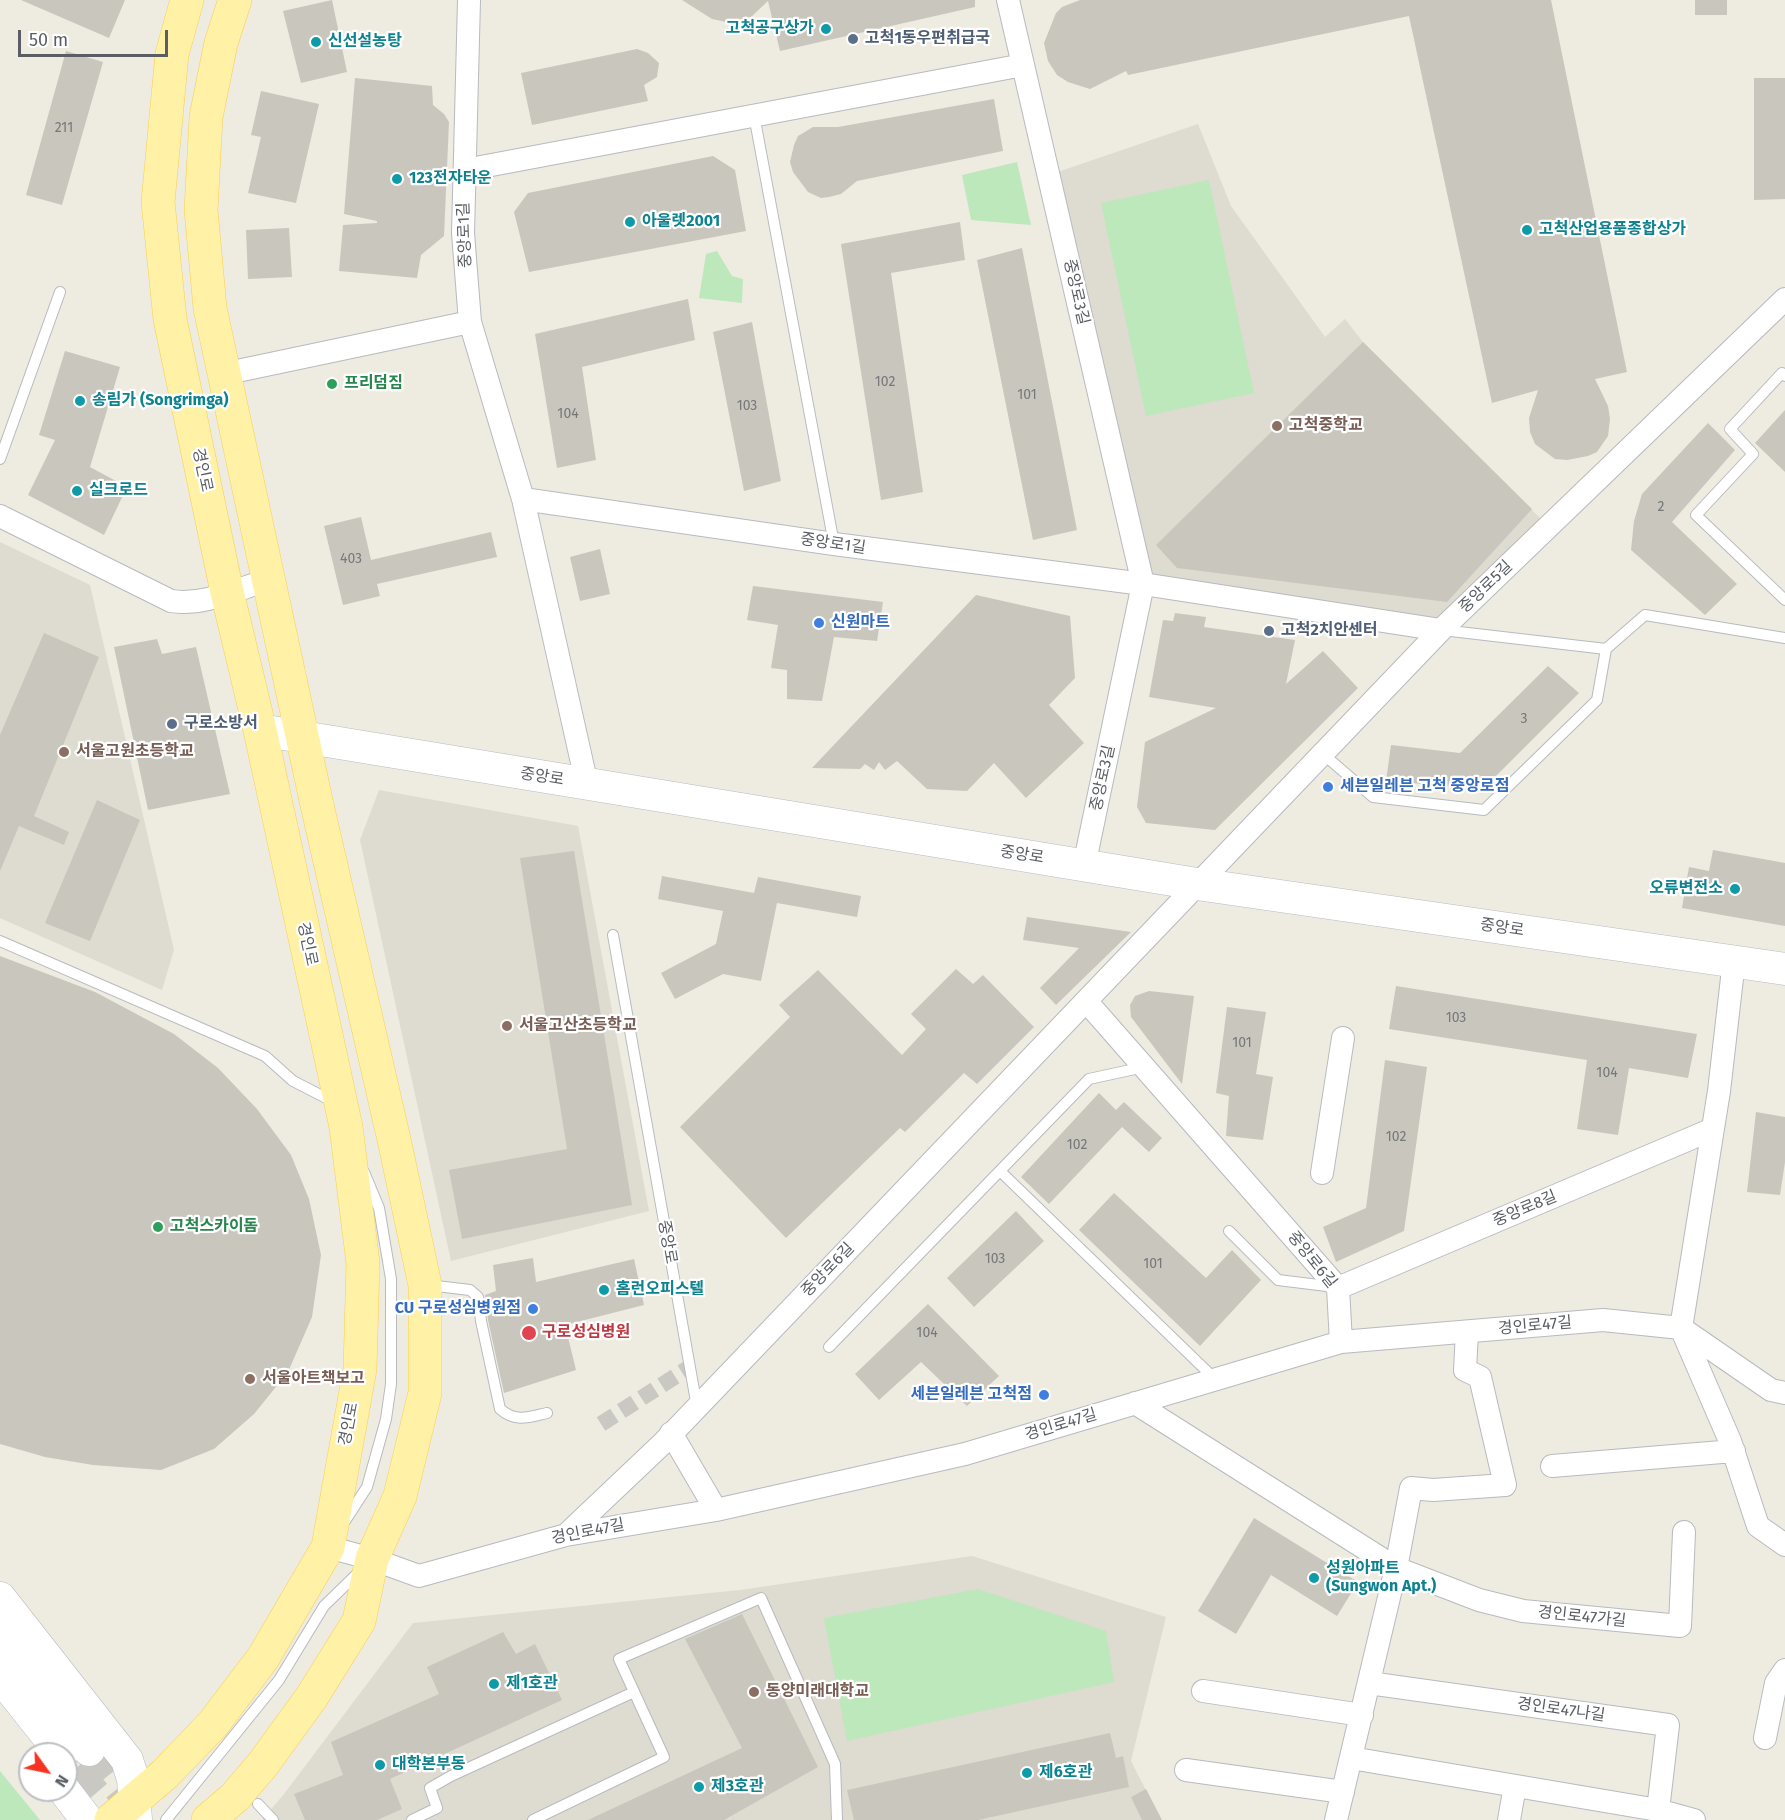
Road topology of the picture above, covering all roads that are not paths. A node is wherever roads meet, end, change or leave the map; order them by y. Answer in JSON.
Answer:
{"nodes":[{"id":1,"x":187,"y":0,"type":"edge"},
{"id":2,"x":235,"y":0,"type":"edge"},
{"id":3,"x":469,"y":0,"type":"edge"},
{"id":4,"x":1008,"y":0,"type":"edge"},
{"id":5,"x":1023,"y":64,"type":"junction"},
{"id":6,"x":754,"y":115,"type":"junction"},
{"id":7,"x":465,"y":170,"type":"junction"},
{"id":8,"x":60,"y":292,"type":"dead end"},
{"id":9,"x":1785,"y":299,"type":"edge"},
{"id":10,"x":470,"y":322,"type":"junction"},
{"id":11,"x":224,"y":374,"type":"junction"},
{"id":12,"x":1785,"y":376,"type":"edge"},
{"id":13,"x":0,"y":459,"type":"edge"},
{"id":14,"x":523,"y":499,"type":"junction"},
{"id":15,"x":0,"y":516,"type":"edge"},
{"id":16,"x":834,"y":544,"type":"junction"},
{"id":17,"x":268,"y":580,"type":"junction"},
{"id":18,"x":1143,"y":584,"type":"junction"},
{"id":19,"x":227,"y":592,"type":"junction"},
{"id":20,"x":1785,"y":600,"type":"edge"},
{"id":21,"x":1442,"y":630,"type":"junction"},
{"id":22,"x":1785,"y":638,"type":"edge"},
{"id":23,"x":1606,"y":650,"type":"junction"},
{"id":24,"x":260,"y":730,"type":"junction"},
{"id":25,"x":304,"y":738,"type":"junction"},
{"id":26,"x":1323,"y":754,"type":"junction"},
{"id":27,"x":587,"y":784,"type":"junction"},
{"id":28,"x":1084,"y":866,"type":"junction"},
{"id":29,"x":1197,"y":884,"type":"junction"},
{"id":30,"x":613,"y":936,"type":"dead end"},
{"id":31,"x":0,"y":941,"type":"edge"},
{"id":32,"x":1734,"y":961,"type":"junction"},
{"id":33,"x":1785,"y":969,"type":"edge"},
{"id":34,"x":1086,"y":1001,"type":"junction"},
{"id":35,"x":1343,"y":1038,"type":"dead end"},
{"id":36,"x":1145,"y":1067,"type":"junction"},
{"id":37,"x":344,"y":1116,"type":"junction"},
{"id":38,"x":1713,"y":1129,"type":"junction"},
{"id":39,"x":1000,"y":1171,"type":"junction"},
{"id":40,"x":1322,"y":1173,"type":"dead end"},
{"id":41,"x":1229,"y":1231,"type":"dead end"},
{"id":42,"x":425,"y":1285,"type":"junction"},
{"id":43,"x":1338,"y":1288,"type":"junction"},
{"id":44,"x":1681,"y":1328,"type":"junction"},
{"id":45,"x":1467,"y":1332,"type":"junction"},
{"id":46,"x":1341,"y":1342,"type":"junction"},
{"id":47,"x":829,"y":1347,"type":"dead end"},
{"id":48,"x":1215,"y":1379,"type":"junction"},
{"id":49,"x":1785,"y":1393,"type":"edge"},
{"id":50,"x":1135,"y":1403,"type":"junction"},
{"id":51,"x":697,"y":1407,"type":"junction"},
{"id":52,"x":548,"y":1413,"type":"dead end"},
{"id":53,"x":671,"y":1434,"type":"junction"},
{"id":54,"x":1734,"y":1451,"type":"junction"},
{"id":55,"x":1552,"y":1466,"type":"dead end"},
{"id":56,"x":716,"y":1510,"type":"junction"},
{"id":57,"x":1684,"y":1532,"type":"dead end"},
{"id":58,"x":566,"y":1535,"type":"junction"},
{"id":59,"x":1785,"y":1545,"type":"edge"},
{"id":60,"x":328,"y":1547,"type":"junction"},
{"id":61,"x":372,"y":1559,"type":"junction"},
{"id":62,"x":1396,"y":1568,"type":"junction"},
{"id":63,"x":0,"y":1598,"type":"edge"},
{"id":64,"x":0,"y":1635,"type":"edge"},
{"id":65,"x":0,"y":1676,"type":"edge"},
{"id":66,"x":1782,"y":1679,"type":"edge"},
{"id":67,"x":1369,"y":1683,"type":"junction"},
{"id":68,"x":1203,"y":1691,"type":"dead end"},
{"id":69,"x":634,"y":1692,"type":"junction"},
{"id":70,"x":0,"y":1710,"type":"edge"},
{"id":71,"x":1362,"y":1715,"type":"junction"},
{"id":72,"x":1765,"y":1738,"type":"dead end"},
{"id":73,"x":25,"y":1742,"type":"edge"},
{"id":74,"x":53,"y":1742,"type":"tunnel mouth"},
{"id":75,"x":58,"y":1742,"type":"tunnel mouth"},
{"id":76,"x":1352,"y":1758,"type":"junction"},
{"id":77,"x":1186,"y":1770,"type":"dead end"},
{"id":78,"x":1515,"y":1786,"type":"junction"},
{"id":79,"x":78,"y":1789,"type":"edge"},
{"id":80,"x":1343,"y":1792,"type":"junction"},
{"id":81,"x":135,"y":1809,"type":"edge"},
{"id":82,"x":248,"y":1810,"type":"edge"},
{"id":83,"x":1658,"y":1810,"type":"junction"},
{"id":84,"x":87,"y":1820,"type":"edge"},
{"id":85,"x":111,"y":1820,"type":"edge"},
{"id":86,"x":166,"y":1820,"type":"edge"},
{"id":87,"x":208,"y":1820,"type":"edge"},
{"id":88,"x":273,"y":1820,"type":"edge"},
{"id":89,"x":412,"y":1820,"type":"edge"},
{"id":90,"x":532,"y":1820,"type":"edge"},
{"id":91,"x":837,"y":1820,"type":"edge"},
{"id":92,"x":1336,"y":1820,"type":"edge"},
{"id":93,"x":1509,"y":1820,"type":"edge"},
{"id":94,"x":1694,"y":1820,"type":"edge"}],
"edges":[{"from":1,"to":19,"type":"main road","name":"경인로"},
{"from":2,"to":11,"type":"main road"},
{"from":3,"to":7,"type":"street","name":"중앙로1길"},
{"from":4,"to":5,"type":"street","name":"중앙로3길"},
{"from":5,"to":6,"type":"street"},
{"from":5,"to":18,"type":"street","name":"중앙로3길"},
{"from":6,"to":7,"type":"street"},
{"from":6,"to":16,"type":"lane"},
{"from":7,"to":10,"type":"street","name":"중앙로1길"},
{"from":8,"to":13,"type":"lane"},
{"from":9,"to":21,"type":"street","name":"중앙로5길"},
{"from":10,"to":11,"type":"street"},
{"from":10,"to":14,"type":"street","name":"중앙로1길"},
{"from":11,"to":17,"type":"main road"},
{"from":12,"to":20,"type":"lane"},
{"from":14,"to":16,"type":"street","name":"중앙로1길"},
{"from":14,"to":27,"type":"street","name":"중앙로1길"},
{"from":15,"to":19,"type":"street"},
{"from":16,"to":18,"type":"street","name":"중앙로1길"},
{"from":17,"to":19,"type":"street"},
{"from":17,"to":25,"type":"main road"},
{"from":18,"to":21,"type":"street"},
{"from":18,"to":28,"type":"street","name":"중앙로3길"},
{"from":19,"to":24,"type":"main road","name":"경인로"},
{"from":21,"to":23,"type":"lane"},
{"from":21,"to":26,"type":"street","name":"중앙로5길"},
{"from":22,"to":23,"type":"lane"},
{"from":23,"to":26,"type":"lane"},
{"from":24,"to":25,"type":"main road","name":"중앙로"},
{"from":24,"to":37,"type":"main road","name":"경인로"},
{"from":25,"to":27,"type":"main road","name":"중앙로"},
{"from":25,"to":42,"type":"main road"},
{"from":26,"to":29,"type":"street","name":"중앙로5길"},
{"from":27,"to":28,"type":"main road","name":"중앙로"},
{"from":28,"to":29,"type":"main road","name":"중앙로"},
{"from":29,"to":32,"type":"main road","name":"중앙로"},
{"from":29,"to":34,"type":"street","name":"중앙로6길"},
{"from":30,"to":51,"type":"lane","name":"중앙로"},
{"from":31,"to":37,"type":"lane"},
{"from":32,"to":33,"type":"main road","name":"중앙로"},
{"from":32,"to":38,"type":"street"},
{"from":34,"to":36,"type":"street","name":"중앙로6길"},
{"from":34,"to":51,"type":"street","name":"중앙로6길"},
{"from":35,"to":40,"type":"street"},
{"from":36,"to":39,"type":"lane"},
{"from":36,"to":43,"type":"street","name":"중앙로6길"},
{"from":37,"to":60,"type":"main road","name":"경인로"},
{"from":38,"to":43,"type":"street","name":"중앙로8길"},
{"from":38,"to":44,"type":"street"},
{"from":39,"to":47,"type":"lane"},
{"from":39,"to":48,"type":"lane"},
{"from":41,"to":43,"type":"lane"},
{"from":42,"to":52,"type":"lane"},
{"from":42,"to":61,"type":"main road"},
{"from":43,"to":46,"type":"street","name":"중앙로6길"},
{"from":44,"to":45,"type":"street","name":"경인로47길"},
{"from":44,"to":49,"type":"street","name":"경인로47길"},
{"from":44,"to":54,"type":"street"},
{"from":45,"to":46,"type":"street","name":"경인로47길"},
{"from":45,"to":62,"type":"street"},
{"from":46,"to":48,"type":"street","name":"경인로47길"},
{"from":48,"to":50,"type":"street","name":"경인로47길"},
{"from":50,"to":56,"type":"street","name":"경인로47길"},
{"from":50,"to":62,"type":"street","name":"경인로47가길"},
{"from":51,"to":53,"type":"street","name":"중앙로6길"},
{"from":53,"to":56,"type":"street"},
{"from":53,"to":58,"type":"street","name":"중앙로6길"},
{"from":54,"to":55,"type":"street"},
{"from":54,"to":59,"type":"street"},
{"from":56,"to":58,"type":"street","name":"경인로47길"},
{"from":57,"to":62,"type":"street","name":"경인로47가길"},
{"from":58,"to":61,"type":"street","name":"경인로47길"},
{"from":60,"to":61,"type":"street","name":"경인로47길"},
{"from":60,"to":81,"type":"main road","name":"경인로"},
{"from":61,"to":82,"type":"main road"},
{"from":61,"to":86,"type":"lane"},
{"from":62,"to":67,"type":"street"},
{"from":63,"to":81,"type":"main road"},
{"from":64,"to":75,"type":"main road"},
{"from":65,"to":74,"type":"main road"},
{"from":66,"to":72,"type":"street"},
{"from":67,"to":71,"type":"street"},
{"from":67,"to":83,"type":"street","name":"경인로47나길"},
{"from":68,"to":71,"type":"street"},
{"from":69,"to":89,"type":"lane"},
{"from":69,"to":90,"type":"lane"},
{"from":69,"to":91,"type":"lane"},
{"from":70,"to":73,"type":"main road"},
{"from":71,"to":76,"type":"street"},
{"from":76,"to":78,"type":"street"},
{"from":76,"to":80,"type":"street"},
{"from":77,"to":80,"type":"street"},
{"from":78,"to":83,"type":"street"},
{"from":78,"to":93,"type":"street"},
{"from":79,"to":84,"type":"main road"},
{"from":80,"to":92,"type":"street"},
{"from":81,"to":85,"type":"main road","name":"경인로"},
{"from":82,"to":87,"type":"main road"},
{"from":82,"to":88,"type":"lane"},
{"from":83,"to":94,"type":"street"}]}
